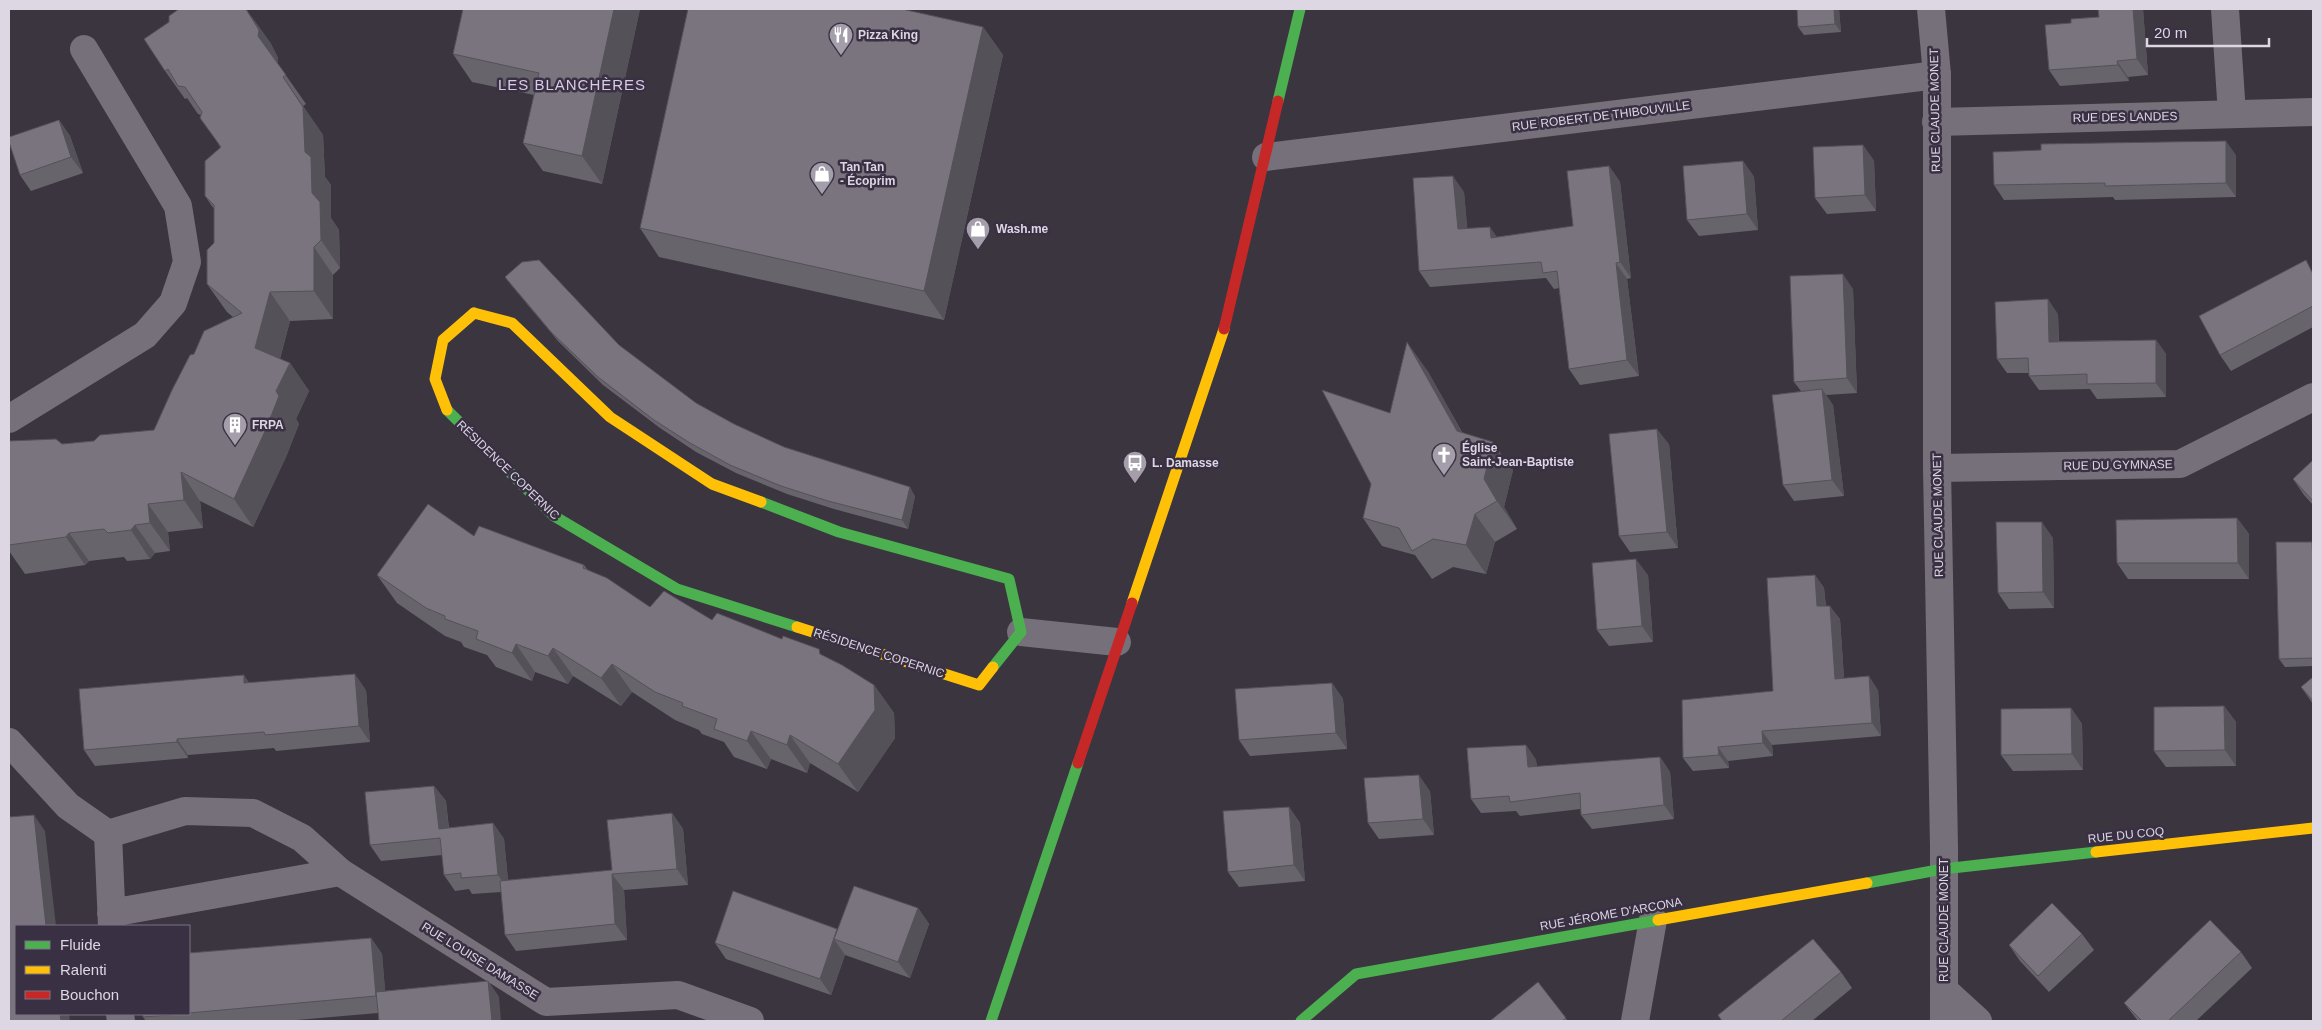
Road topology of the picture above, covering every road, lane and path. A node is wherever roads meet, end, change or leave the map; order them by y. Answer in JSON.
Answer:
{"nodes":[{"id":1,"x":1300,"y":9,"type":"edge"},
{"id":2,"x":1931,"y":9,"type":"edge"},
{"id":3,"x":2225,"y":9,"type":"edge"},
{"id":4,"x":84,"y":49,"type":"dead end"},
{"id":5,"x":1937,"y":75,"type":"junction"},
{"id":6,"x":2313,"y":112,"type":"edge"},
{"id":7,"x":2232,"y":114,"type":"junction"},
{"id":8,"x":1936,"y":122,"type":"junction"},
{"id":9,"x":1266,"y":157,"type":"junction"},
{"id":10,"x":2313,"y":397,"type":"edge"},
{"id":11,"x":9,"y":419,"type":"edge"},
{"id":12,"x":1936,"y":468,"type":"junction"},
{"id":13,"x":1021,"y":632,"type":"junction"},
{"id":14,"x":1118,"y":642,"type":"junction"},
{"id":15,"x":9,"y":742,"type":"edge"},
{"id":16,"x":2313,"y":828,"type":"edge"},
{"id":17,"x":108,"y":834,"type":"junction"},
{"id":18,"x":1943,"y":869,"type":"junction"},
{"id":19,"x":340,"y":872,"type":"junction"},
{"id":20,"x":111,"y":919,"type":"edge"},
{"id":21,"x":1653,"y":920,"type":"junction"},
{"id":22,"x":1944,"y":990,"type":"junction"},
{"id":23,"x":750,"y":1021,"type":"edge"},
{"id":24,"x":990,"y":1021,"type":"edge"},
{"id":25,"x":1301,"y":1021,"type":"edge"},
{"id":26,"x":1635,"y":1021,"type":"edge"},
{"id":27,"x":1944,"y":1021,"type":"edge"},
{"id":28,"x":1978,"y":1021,"type":"edge"}],
"edges":[{"from":1,"to":9,"type":"street"},
{"from":2,"to":5,"type":"street","name":"RUE CLAUDE MONET"},
{"from":3,"to":7,"type":"street"},
{"from":4,"to":11,"type":"street"},
{"from":5,"to":8,"type":"street","name":"RUE CLAUDE MONET"},
{"from":5,"to":9,"type":"street","name":"RUE ROBERT DE THIBOUVILLE"},
{"from":6,"to":7,"type":"street","name":"RUE DES LANDES"},
{"from":7,"to":8,"type":"street","name":"RUE DES LANDES"},
{"from":8,"to":12,"type":"street","name":"RUE CLAUDE MONET"},
{"from":9,"to":14,"type":"street"},
{"from":10,"to":12,"type":"street","name":"RUE DU GYMNASE"},
{"from":12,"to":18,"type":"street","name":"RUE CLAUDE MONET"},
{"from":13,"to":13,"type":"street","name":"RÉSIDENCE COPERNIC"},
{"from":13,"to":14,"type":"street"},
{"from":14,"to":24,"type":"street"},
{"from":15,"to":17,"type":"street"},
{"from":16,"to":18,"type":"street","name":"RUE DU COQ"},
{"from":17,"to":19,"type":"street","name":"RUE LOUISE DAMASSE"},
{"from":17,"to":20,"type":"street"},
{"from":18,"to":21,"type":"street","name":"RUE JÉROME D'ARCONA"},
{"from":18,"to":22,"type":"street","name":"RUE CLAUDE MONET"},
{"from":19,"to":20,"type":"street"},
{"from":19,"to":23,"type":"street","name":"RUE LOUISE DAMASSE"},
{"from":21,"to":25,"type":"street","name":"RUE JÉROME D'ARCONA"},
{"from":21,"to":26,"type":"street"},
{"from":22,"to":27,"type":"street","name":"RUE CLAUDE MONET"},
{"from":22,"to":28,"type":"street"}]}
